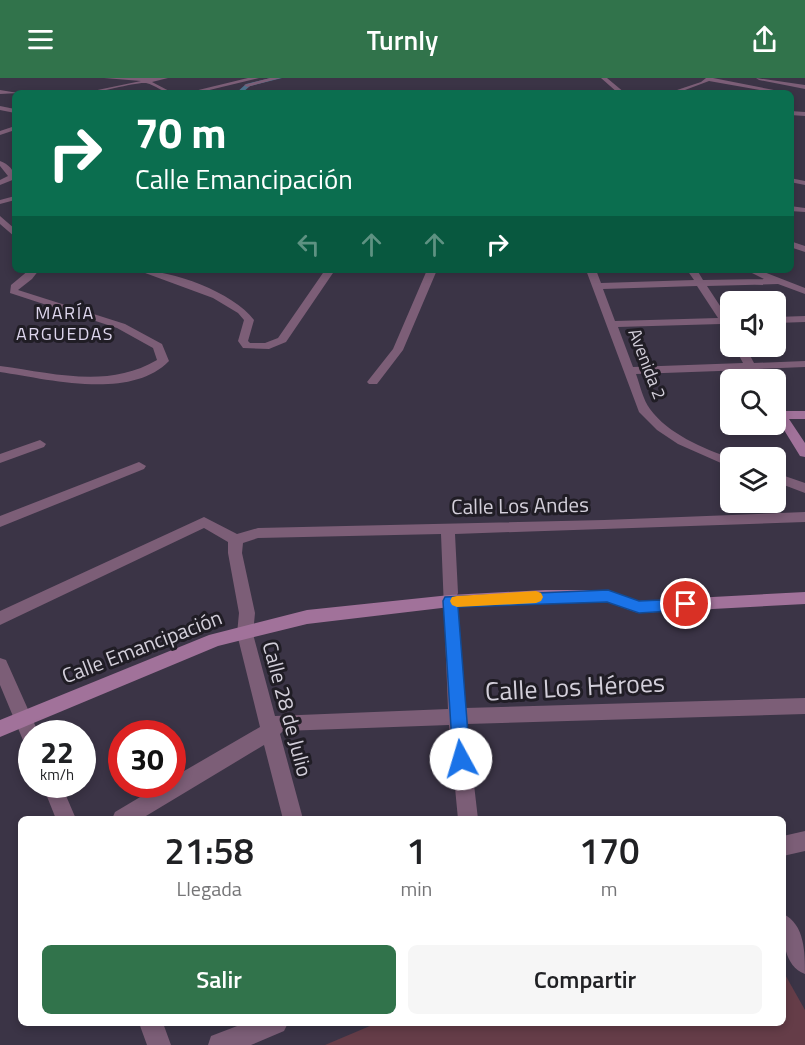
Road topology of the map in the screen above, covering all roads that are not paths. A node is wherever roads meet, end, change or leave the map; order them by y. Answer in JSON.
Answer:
{"nodes":[{"id":1,"x":107,"y":78,"type":"edge"},
{"id":2,"x":165,"y":78,"type":"edge"},
{"id":3,"x":234,"y":78,"type":"edge"},
{"id":4,"x":256,"y":78,"type":"edge"},
{"id":5,"x":277,"y":78,"type":"edge"},
{"id":6,"x":604,"y":78,"type":"edge"},
{"id":7,"x":759,"y":78,"type":"edge"},
{"id":8,"x":795,"y":78,"type":"edge"},
{"id":9,"x":709,"y":79,"type":"edge"},
{"id":10,"x":142,"y":80,"type":"edge"},
{"id":11,"x":242,"y":81,"type":"junction"},
{"id":12,"x":788,"y":84,"type":"junction"},
{"id":13,"x":805,"y":87,"type":"edge"},
{"id":14,"x":99,"y":90,"type":"edge"},
{"id":15,"x":164,"y":90,"type":"edge"},
{"id":16,"x":202,"y":90,"type":"edge"},
{"id":17,"x":238,"y":90,"type":"edge"},
{"id":18,"x":618,"y":90,"type":"edge"},
{"id":19,"x":679,"y":90,"type":"edge"},
{"id":20,"x":760,"y":90,"type":"edge"},
{"id":21,"x":774,"y":90,"type":"edge"},
{"id":22,"x":805,"y":92,"type":"edge"},
{"id":23,"x":0,"y":163,"type":"edge"},
{"id":24,"x":11,"y":168,"type":"edge"},
{"id":25,"x":0,"y":183,"type":"edge"},
{"id":26,"x":0,"y":219,"type":"edge"},
{"id":27,"x":12,"y":229,"type":"edge"},
{"id":28,"x":32,"y":273,"type":"edge"},
{"id":29,"x":150,"y":273,"type":"edge"},
{"id":30,"x":328,"y":273,"type":"edge"},
{"id":31,"x":431,"y":273,"type":"edge"},
{"id":32,"x":592,"y":273,"type":"edge"},
{"id":33,"x":694,"y":273,"type":"edge"},
{"id":34,"x":759,"y":273,"type":"edge"},
{"id":35,"x":780,"y":281,"type":"junction"},
{"id":36,"x":701,"y":284,"type":"junction"},
{"id":37,"x":599,"y":286,"type":"junction"},
{"id":38,"x":805,"y":291,"type":"edge"},
{"id":39,"x":720,"y":311,"type":"edge"},
{"id":40,"x":805,"y":319,"type":"edge"},
{"id":41,"x":786,"y":320,"type":"edge"},
{"id":42,"x":613,"y":324,"type":"junction"},
{"id":43,"x":720,"y":324,"type":"edge"},
{"id":44,"x":745,"y":357,"type":"edge"},
{"id":45,"x":805,"y":364,"type":"edge"},
{"id":46,"x":749,"y":365,"type":"junction"},
{"id":47,"x":0,"y":369,"type":"edge"},
{"id":48,"x":751,"y":369,"type":"edge"},
{"id":49,"x":630,"y":371,"type":"junction"},
{"id":50,"x":373,"y":382,"type":"dead end"},
{"id":51,"x":786,"y":414,"type":"edge"},
{"id":52,"x":805,"y":415,"type":"edge"},
{"id":53,"x":786,"y":426,"type":"edge"},
{"id":54,"x":40,"y":444,"type":"dead end"},
{"id":55,"x":805,"y":453,"type":"edge"},
{"id":56,"x":720,"y":458,"type":"edge"},
{"id":57,"x":0,"y":459,"type":"edge"},
{"id":58,"x":139,"y":466,"type":"dead end"},
{"id":59,"x":786,"y":481,"type":"edge"},
{"id":60,"x":805,"y":488,"type":"edge"},
{"id":61,"x":805,"y":516,"type":"edge"},
{"id":62,"x":0,"y":522,"type":"edge"},
{"id":63,"x":448,"y":528,"type":"junction"},
{"id":64,"x":236,"y":540,"type":"junction"},
{"id":65,"x":450,"y":597,"type":"junction"},
{"id":66,"x":805,"y":598,"type":"edge"},
{"id":67,"x":0,"y":618,"type":"edge"},
{"id":68,"x":244,"y":634,"type":"junction"},
{"id":69,"x":0,"y":665,"type":"edge"},
{"id":70,"x":805,"y":706,"type":"edge"},
{"id":71,"x":23,"y":718,"type":"junction"},
{"id":72,"x":457,"y":718,"type":"junction"},
{"id":73,"x":0,"y":729,"type":"edge"},
{"id":74,"x":269,"y":732,"type":"junction"},
{"id":75,"x":57,"y":798,"type":"edge"},
{"id":76,"x":65,"y":816,"type":"edge"},
{"id":77,"x":127,"y":816,"type":"edge"},
{"id":78,"x":292,"y":816,"type":"edge"},
{"id":79,"x":468,"y":816,"type":"edge"},
{"id":80,"x":805,"y":841,"type":"edge"},
{"id":81,"x":786,"y":845,"type":"edge"},
{"id":82,"x":786,"y":931,"type":"edge"},
{"id":83,"x":805,"y":963,"type":"edge"},
{"id":84,"x":152,"y":1026,"type":"edge"},
{"id":85,"x":268,"y":1026,"type":"edge"},
{"id":86,"x":159,"y":1045,"type":"edge"},
{"id":87,"x":220,"y":1045,"type":"edge"}],
"edges":[{"from":1,"to":10,"type":"street"},
{"from":2,"to":10,"type":"street"},
{"from":3,"to":11,"type":"street"},
{"from":4,"to":11,"type":"street"},
{"from":5,"to":17,"type":"street"},
{"from":6,"to":18,"type":"street"},
{"from":7,"to":12,"type":"street"},
{"from":8,"to":12,"type":"street"},
{"from":9,"to":19,"type":"street"},
{"from":9,"to":20,"type":"street"},
{"from":10,"to":14,"type":"street"},
{"from":10,"to":15,"type":"street"},
{"from":11,"to":16,"type":"street"},
{"from":12,"to":13,"type":"street"},
{"from":12,"to":21,"type":"street"},
{"from":12,"to":22,"type":"street"},
{"from":23,"to":24,"type":"street"},
{"from":24,"to":25,"type":"street"},
{"from":26,"to":27,"type":"street"},
{"from":28,"to":47,"type":"street"},
{"from":29,"to":30,"type":"street"},
{"from":31,"to":50,"type":"street"},
{"from":32,"to":37,"type":"street","name":"Avenida 2"},
{"from":33,"to":36,"type":"street"},
{"from":34,"to":35,"type":"street"},
{"from":35,"to":36,"type":"street"},
{"from":35,"to":38,"type":"street"},
{"from":36,"to":37,"type":"street"},
{"from":36,"to":39,"type":"street"},
{"from":37,"to":42,"type":"street","name":"Avenida 2"},
{"from":40,"to":41,"type":"street"},
{"from":42,"to":43,"type":"street"},
{"from":42,"to":49,"type":"street","name":"Avenida 2"},
{"from":44,"to":46,"type":"street"},
{"from":45,"to":46,"type":"street"},
{"from":46,"to":48,"type":"street"},
{"from":46,"to":49,"type":"street"},
{"from":49,"to":56,"type":"street","name":"Avenida 2"},
{"from":51,"to":52,"type":"street"},
{"from":53,"to":55,"type":"street"},
{"from":54,"to":57,"type":"street"},
{"from":58,"to":62,"type":"street"},
{"from":59,"to":60,"type":"street"},
{"from":61,"to":63,"type":"street","name":"Calle Los Andes"},
{"from":63,"to":64,"type":"street","name":"Calle Los Andes"},
{"from":63,"to":65,"type":"street"},
{"from":64,"to":67,"type":"street"},
{"from":64,"to":68,"type":"street","name":"Calle 28 de Julio"},
{"from":65,"to":66,"type":"street","name":"Calle Emancipación"},
{"from":65,"to":68,"type":"street","name":"Calle Emancipación"},
{"from":65,"to":72,"type":"street"},
{"from":68,"to":71,"type":"street","name":"Calle Emancipación"},
{"from":68,"to":74,"type":"street","name":"Calle 28 de Julio"},
{"from":69,"to":71,"type":"street"},
{"from":70,"to":72,"type":"street","name":"Calle Los Héroes"},
{"from":71,"to":73,"type":"street","name":"Calle Emancipación"},
{"from":72,"to":74,"type":"street","name":"Calle Los Héroes"},
{"from":72,"to":79,"type":"street"},
{"from":74,"to":77,"type":"street","name":"Calle Los Héroes"},
{"from":74,"to":78,"type":"street","name":"Calle 28 de Julio"},
{"from":75,"to":76,"type":"street"},
{"from":80,"to":81,"type":"street"},
{"from":82,"to":83,"type":"street"},
{"from":84,"to":86,"type":"street"},
{"from":85,"to":87,"type":"street"}]}
